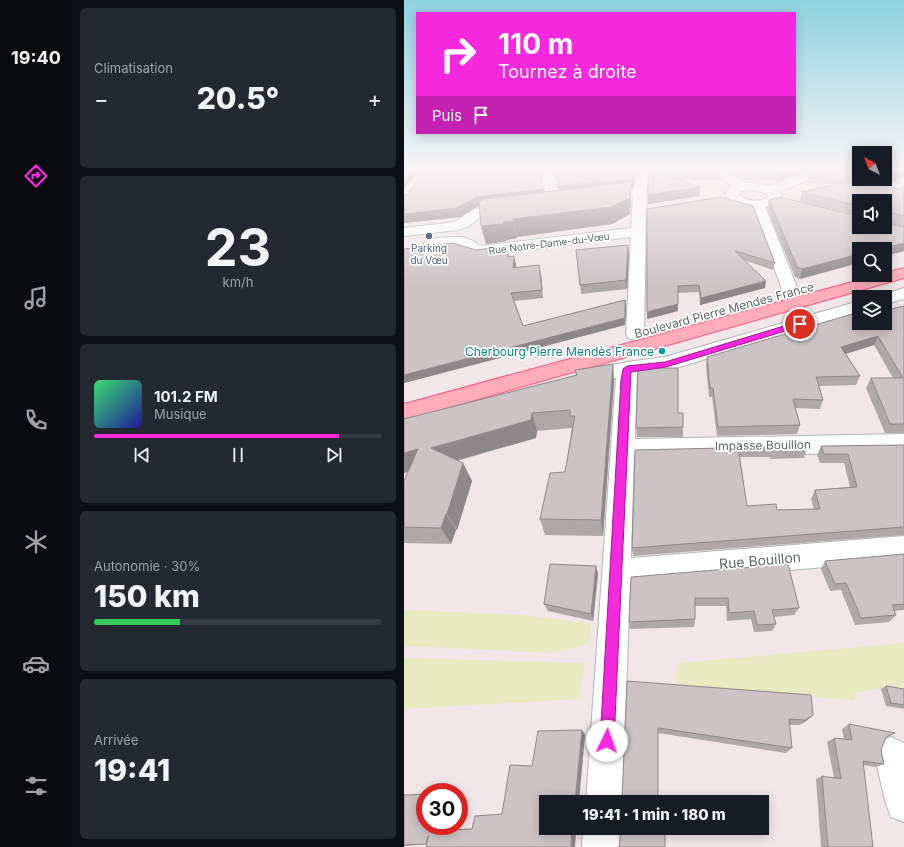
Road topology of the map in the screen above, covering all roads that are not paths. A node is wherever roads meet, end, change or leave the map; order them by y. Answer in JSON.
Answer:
{"nodes":[{"id":1,"x":498,"y":209,"type":"edge"},
{"id":2,"x":646,"y":209,"type":"edge"},
{"id":3,"x":758,"y":209,"type":"edge"},
{"id":4,"x":404,"y":232,"type":"edge"},
{"id":5,"x":638,"y":232,"type":"junction"},
{"id":6,"x":419,"y":245,"type":"dead end"},
{"id":7,"x":904,"y":261,"type":"edge"},
{"id":8,"x":892,"y":264,"type":"edge"},
{"id":9,"x":904,"y":273,"type":"edge"},
{"id":10,"x":852,"y":275,"type":"edge"},
{"id":11,"x":791,"y":292,"type":"junction"},
{"id":12,"x":904,"y":293,"type":"edge"},
{"id":13,"x":892,"y":296,"type":"edge"},
{"id":14,"x":852,"y":308,"type":"edge"},
{"id":15,"x":635,"y":334,"type":"junction"},
{"id":16,"x":627,"y":369,"type":"junction"},
{"id":17,"x":404,"y":397,"type":"edge"},
{"id":18,"x":404,"y":412,"type":"edge"},
{"id":19,"x":404,"y":426,"type":"edge"},
{"id":20,"x":904,"y":443,"type":"edge"},
{"id":21,"x":623,"y":448,"type":"junction"},
{"id":22,"x":904,"y":548,"type":"edge"},
{"id":23,"x":616,"y":572,"type":"junction"},
{"id":24,"x":891,"y":754,"type":"dead end"},
{"id":25,"x":604,"y":795,"type":"edge"},
{"id":26,"x":904,"y":804,"type":"edge"},
{"id":27,"x":602,"y":835,"type":"edge"},
{"id":28,"x":601,"y":847,"type":"edge"}],
"edges":[{"from":1,"to":4,"type":"street"},
{"from":2,"to":5,"type":"street"},
{"from":3,"to":11,"type":"street"},
{"from":5,"to":6,"type":"street","name":"Rue Notre-Dame-du-Vœu"},
{"from":5,"to":15,"type":"street"},
{"from":7,"to":8,"type":"main road"},
{"from":9,"to":18,"type":"main road","name":"Boulevard Pierre Mendes France"},
{"from":10,"to":11,"type":"main road","name":"Boulevard Pierre Mendes France"},
{"from":11,"to":15,"type":"main road","name":"Boulevard Pierre Mendes France"},
{"from":12,"to":13,"type":"street"},
{"from":14,"to":16,"type":"street"},
{"from":15,"to":17,"type":"main road","name":"Boulevard Pierre Mendes France"},
{"from":16,"to":19,"type":"street"},
{"from":16,"to":21,"type":"street"},
{"from":20,"to":21,"type":"street","name":"Impasse Bouillon"},
{"from":21,"to":23,"type":"street"},
{"from":22,"to":23,"type":"street","name":"Rue Bouillon"},
{"from":23,"to":25,"type":"street"},
{"from":24,"to":26,"type":"street"},
{"from":27,"to":28,"type":"street"}]}
